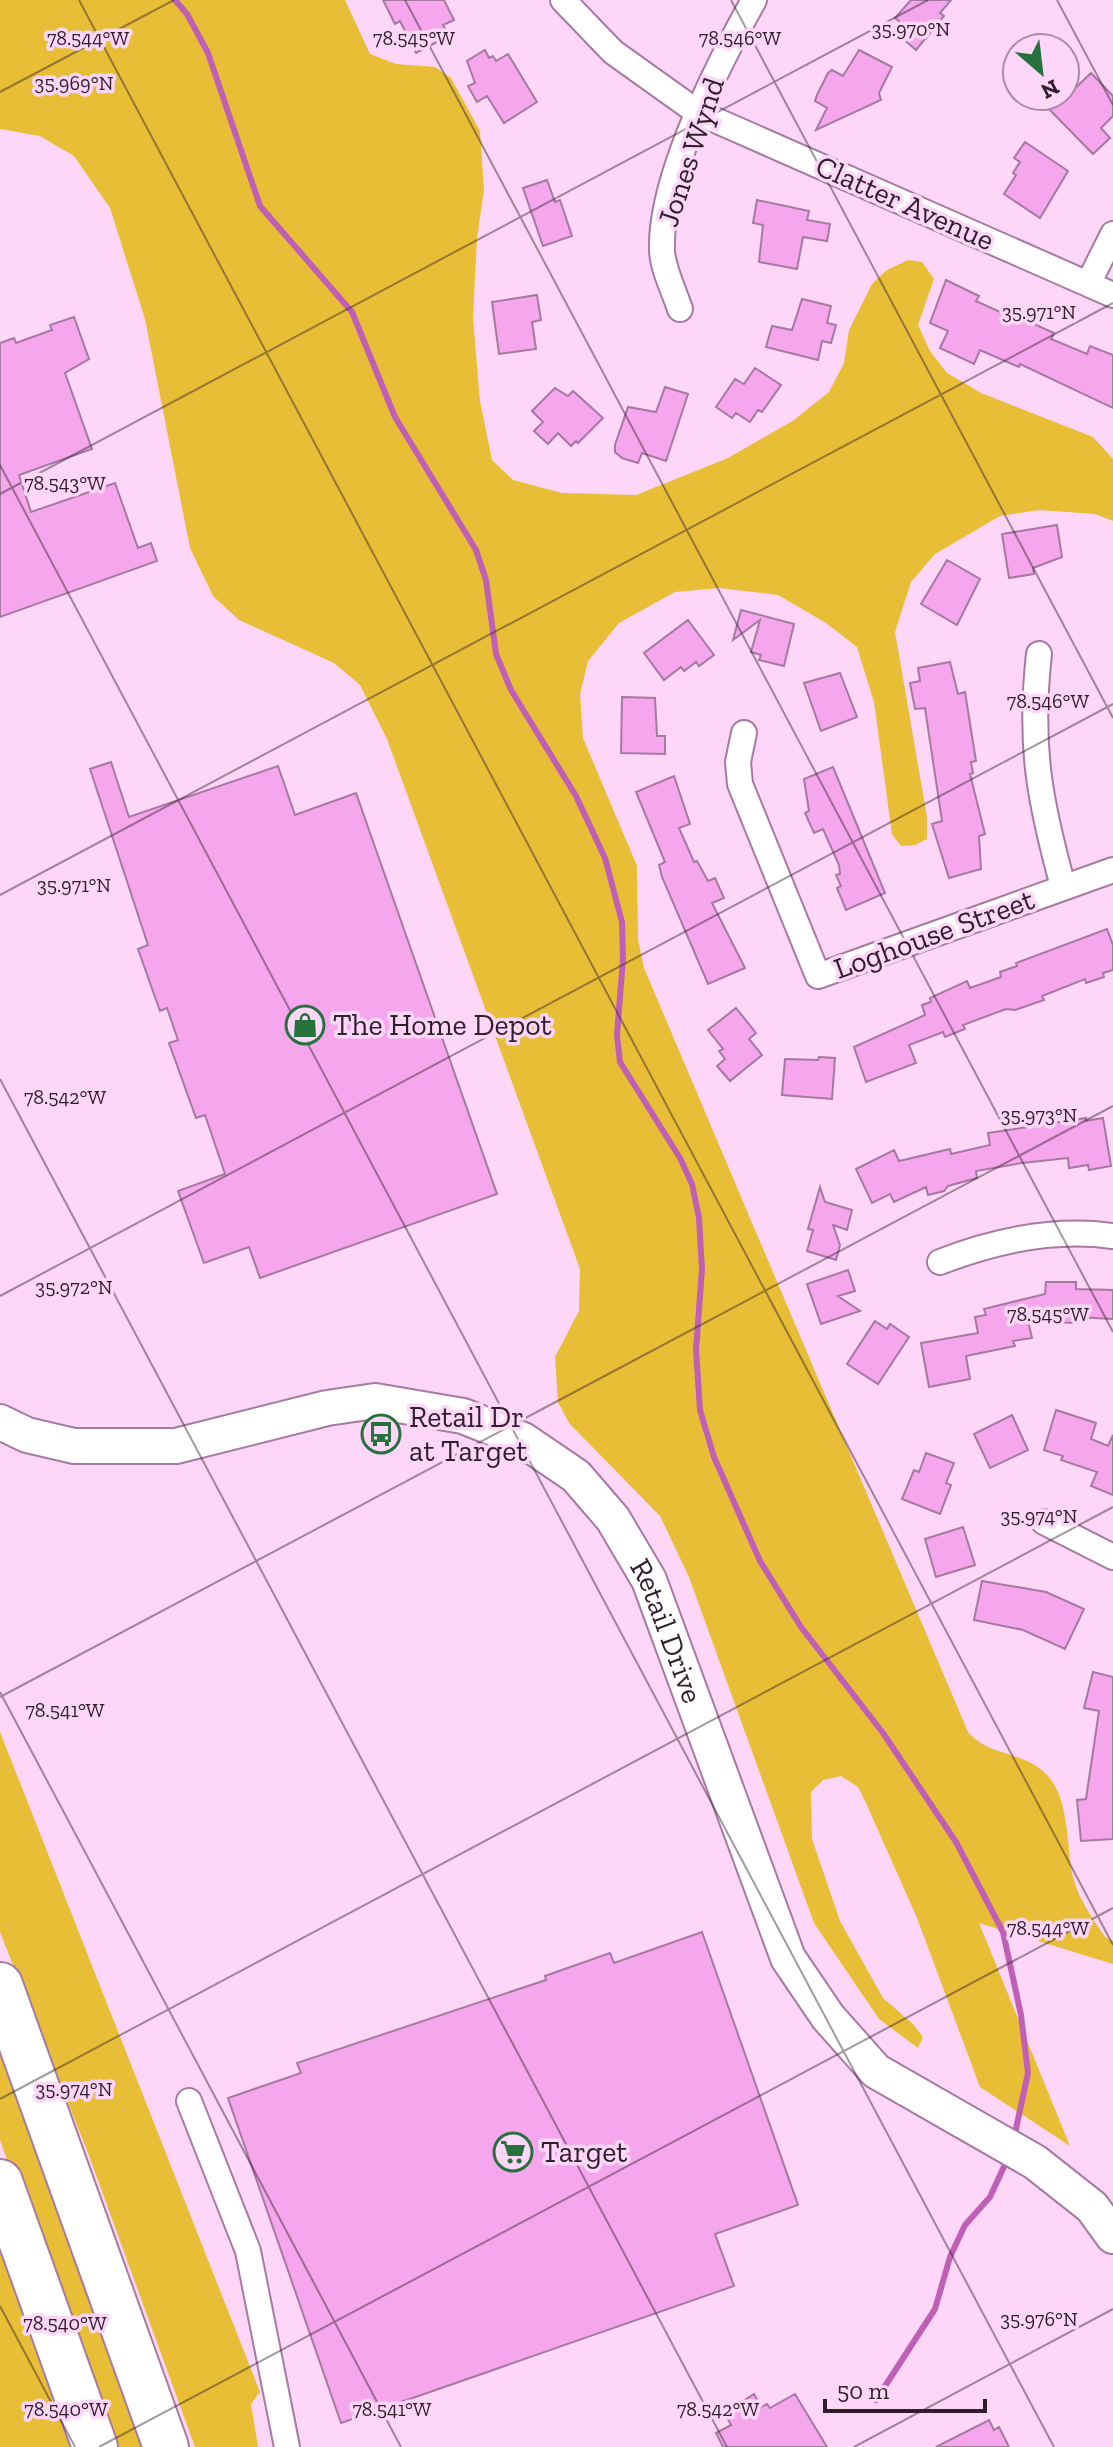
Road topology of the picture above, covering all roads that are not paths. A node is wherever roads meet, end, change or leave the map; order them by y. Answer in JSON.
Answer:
{"nodes":[{"id":1,"x":563,"y":0,"type":"edge"},
{"id":2,"x":754,"y":0,"type":"edge"},
{"id":3,"x":697,"y":112,"type":"junction"},
{"id":4,"x":1113,"y":234,"type":"edge"},
{"id":5,"x":1088,"y":284,"type":"junction"},
{"id":6,"x":1113,"y":295,"type":"edge"},
{"id":7,"x":680,"y":309,"type":"dead end"},
{"id":8,"x":1039,"y":654,"type":"dead end"},
{"id":9,"x":744,"y":733,"type":"dead end"},
{"id":10,"x":1113,"y":870,"type":"edge"},
{"id":11,"x":1063,"y":886,"type":"junction"},
{"id":12,"x":1113,"y":1236,"type":"edge"},
{"id":13,"x":940,"y":1262,"type":"dead end"},
{"id":14,"x":0,"y":1422,"type":"edge"},
{"id":15,"x":1044,"y":1522,"type":"dead end"},
{"id":16,"x":1113,"y":1557,"type":"edge"},
{"id":17,"x":0,"y":1985,"type":"edge"},
{"id":18,"x":189,"y":2101,"type":"dead end"},
{"id":19,"x":0,"y":2182,"type":"edge"},
{"id":20,"x":1113,"y":2236,"type":"edge"},
{"id":21,"x":95,"y":2447,"type":"edge"},
{"id":22,"x":166,"y":2447,"type":"edge"},
{"id":23,"x":287,"y":2447,"type":"edge"}],
"edges":[{"from":1,"to":3,"type":"street","name":"Clatter Avenue"},
{"from":2,"to":3,"type":"street","name":"Jones Wynd"},
{"from":3,"to":5,"type":"street","name":"Clatter Avenue"},
{"from":3,"to":7,"type":"street","name":"Jones Wynd"},
{"from":4,"to":5,"type":"street"},
{"from":5,"to":6,"type":"street","name":"Clatter Avenue"},
{"from":8,"to":11,"type":"street"},
{"from":9,"to":11,"type":"street","name":"Loghouse Street"},
{"from":10,"to":11,"type":"street","name":"Loghouse Street"},
{"from":12,"to":13,"type":"street"},
{"from":14,"to":20,"type":"street","name":"Retail Drive"},
{"from":15,"to":16,"type":"street"},
{"from":17,"to":22,"type":"highway"},
{"from":18,"to":23,"type":"street"},
{"from":19,"to":21,"type":"highway"}]}
